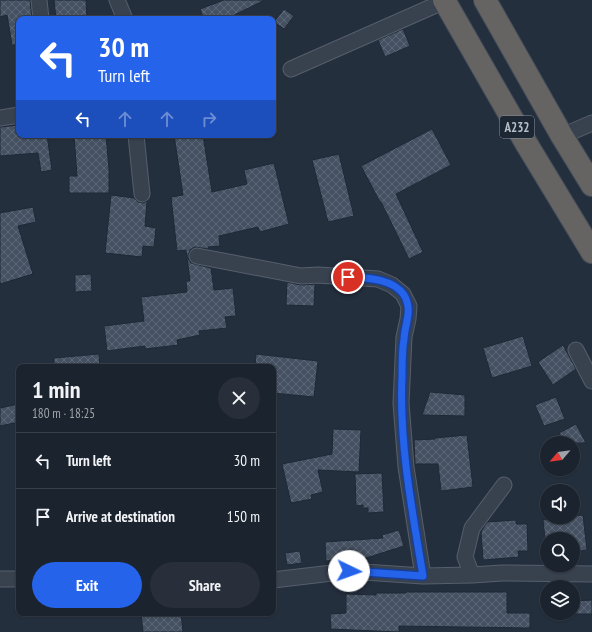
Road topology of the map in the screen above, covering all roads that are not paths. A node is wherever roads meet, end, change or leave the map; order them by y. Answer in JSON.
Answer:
{"nodes":[{"id":1,"x":39,"y":0,"type":"edge"},
{"id":2,"x":117,"y":0,"type":"edge"},
{"id":3,"x":444,"y":0,"type":"edge"},
{"id":4,"x":485,"y":0,"type":"edge"},
{"id":5,"x":41,"y":16,"type":"edge"},
{"id":6,"x":124,"y":16,"type":"edge"},
{"id":7,"x":291,"y":70,"type":"dead end"},
{"id":8,"x":16,"y":115,"type":"edge"},
{"id":9,"x":0,"y":118,"type":"edge"},
{"id":10,"x":592,"y":123,"type":"edge"},
{"id":11,"x":562,"y":136,"type":"junction"},
{"id":12,"x":136,"y":138,"type":"edge"},
{"id":13,"x":592,"y":185,"type":"edge"},
{"id":14,"x":142,"y":194,"type":"dead end"},
{"id":15,"x":592,"y":252,"type":"edge"},
{"id":16,"x":197,"y":256,"type":"dead end"},
{"id":17,"x":576,"y":350,"type":"dead end"},
{"id":18,"x":592,"y":380,"type":"edge"},
{"id":19,"x":504,"y":485,"type":"dead end"},
{"id":20,"x":592,"y":574,"type":"edge"},
{"id":21,"x":472,"y":575,"type":"junction"},
{"id":22,"x":423,"y":576,"type":"junction"},
{"id":23,"x":0,"y":578,"type":"edge"},
{"id":24,"x":16,"y":579,"type":"edge"},
{"id":25,"x":276,"y":580,"type":"edge"}],
"edges":[{"from":1,"to":5,"type":"street"},
{"from":2,"to":6,"type":"street"},
{"from":3,"to":7,"type":"street"},
{"from":3,"to":15,"type":"highway","number":"A232"},
{"from":4,"to":11,"type":"highway","number":"A232"},
{"from":8,"to":9,"type":"street"},
{"from":10,"to":11,"type":"street"},
{"from":11,"to":13,"type":"highway","number":"A232"},
{"from":12,"to":14,"type":"street"},
{"from":16,"to":22,"type":"street"},
{"from":17,"to":18,"type":"street"},
{"from":19,"to":21,"type":"street"},
{"from":20,"to":21,"type":"street"},
{"from":21,"to":22,"type":"street"},
{"from":22,"to":25,"type":"street"},
{"from":23,"to":24,"type":"street"}]}
